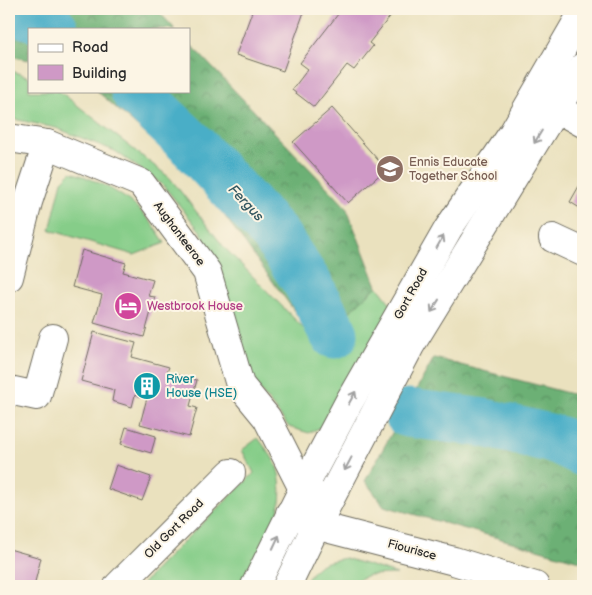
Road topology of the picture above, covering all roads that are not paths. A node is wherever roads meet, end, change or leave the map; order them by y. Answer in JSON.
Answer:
{"nodes":[{"id":1,"x":583,"y":12,"type":"edge"},
{"id":2,"x":558,"y":57,"type":"junction"},
{"id":3,"x":583,"y":68,"type":"edge"},
{"id":4,"x":544,"y":102,"type":"junction"},
{"id":5,"x":583,"y":123,"type":"edge"},
{"id":6,"x":9,"y":138,"type":"edge"},
{"id":7,"x":47,"y":144,"type":"junction"},
{"id":8,"x":553,"y":238,"type":"dead end"},
{"id":9,"x":583,"y":252,"type":"edge"},
{"id":10,"x":9,"y":277,"type":"edge"},
{"id":11,"x":52,"y":338,"type":"dead end"},
{"id":12,"x":9,"y":390,"type":"edge"},
{"id":13,"x":231,"y":473,"type":"dead end"},
{"id":14,"x":303,"y":489,"type":"junction"},
{"id":15,"x":290,"y":513,"type":"junction"},
{"id":16,"x":322,"y":513,"type":"junction"},
{"id":17,"x":118,"y":586,"type":"edge"},
{"id":18,"x":255,"y":586,"type":"edge"},
{"id":19,"x":287,"y":586,"type":"edge"},
{"id":20,"x":535,"y":586,"type":"edge"}],
"edges":[{"from":1,"to":2,"type":"main road","name":"Gort Road"},
{"from":2,"to":3,"type":"main road"},
{"from":2,"to":4,"type":"main road","name":"Gort Road"},
{"from":3,"to":4,"type":"main road","name":"Gort Road"},
{"from":4,"to":5,"type":"main road"},
{"from":14,"to":4,"type":"main road","name":"Gort Road","one_way":true},
{"from":4,"to":16,"type":"main road","name":"Gort Road","one_way":true},
{"from":6,"to":7,"type":"main road","name":"Aughanteeroe"},
{"from":7,"to":10,"type":"main road"},
{"from":7,"to":14,"type":"main road","name":"Aughanteeroe"},
{"from":8,"to":9,"type":"main road"},
{"from":11,"to":12,"type":"main road"},
{"from":13,"to":17,"type":"main road","name":"Old Gort Road"},
{"from":14,"to":15,"type":"main road","name":"Gort Road"},
{"from":14,"to":16,"type":"main road"},
{"from":15,"to":16,"type":"main road","name":"Fiourisce"},
{"from":18,"to":15,"type":"main road","name":"Gort Road","one_way":true},
{"from":16,"to":19,"type":"main road","name":"Gort Road"},
{"from":16,"to":20,"type":"main road","name":"Fiourisce"}]}
